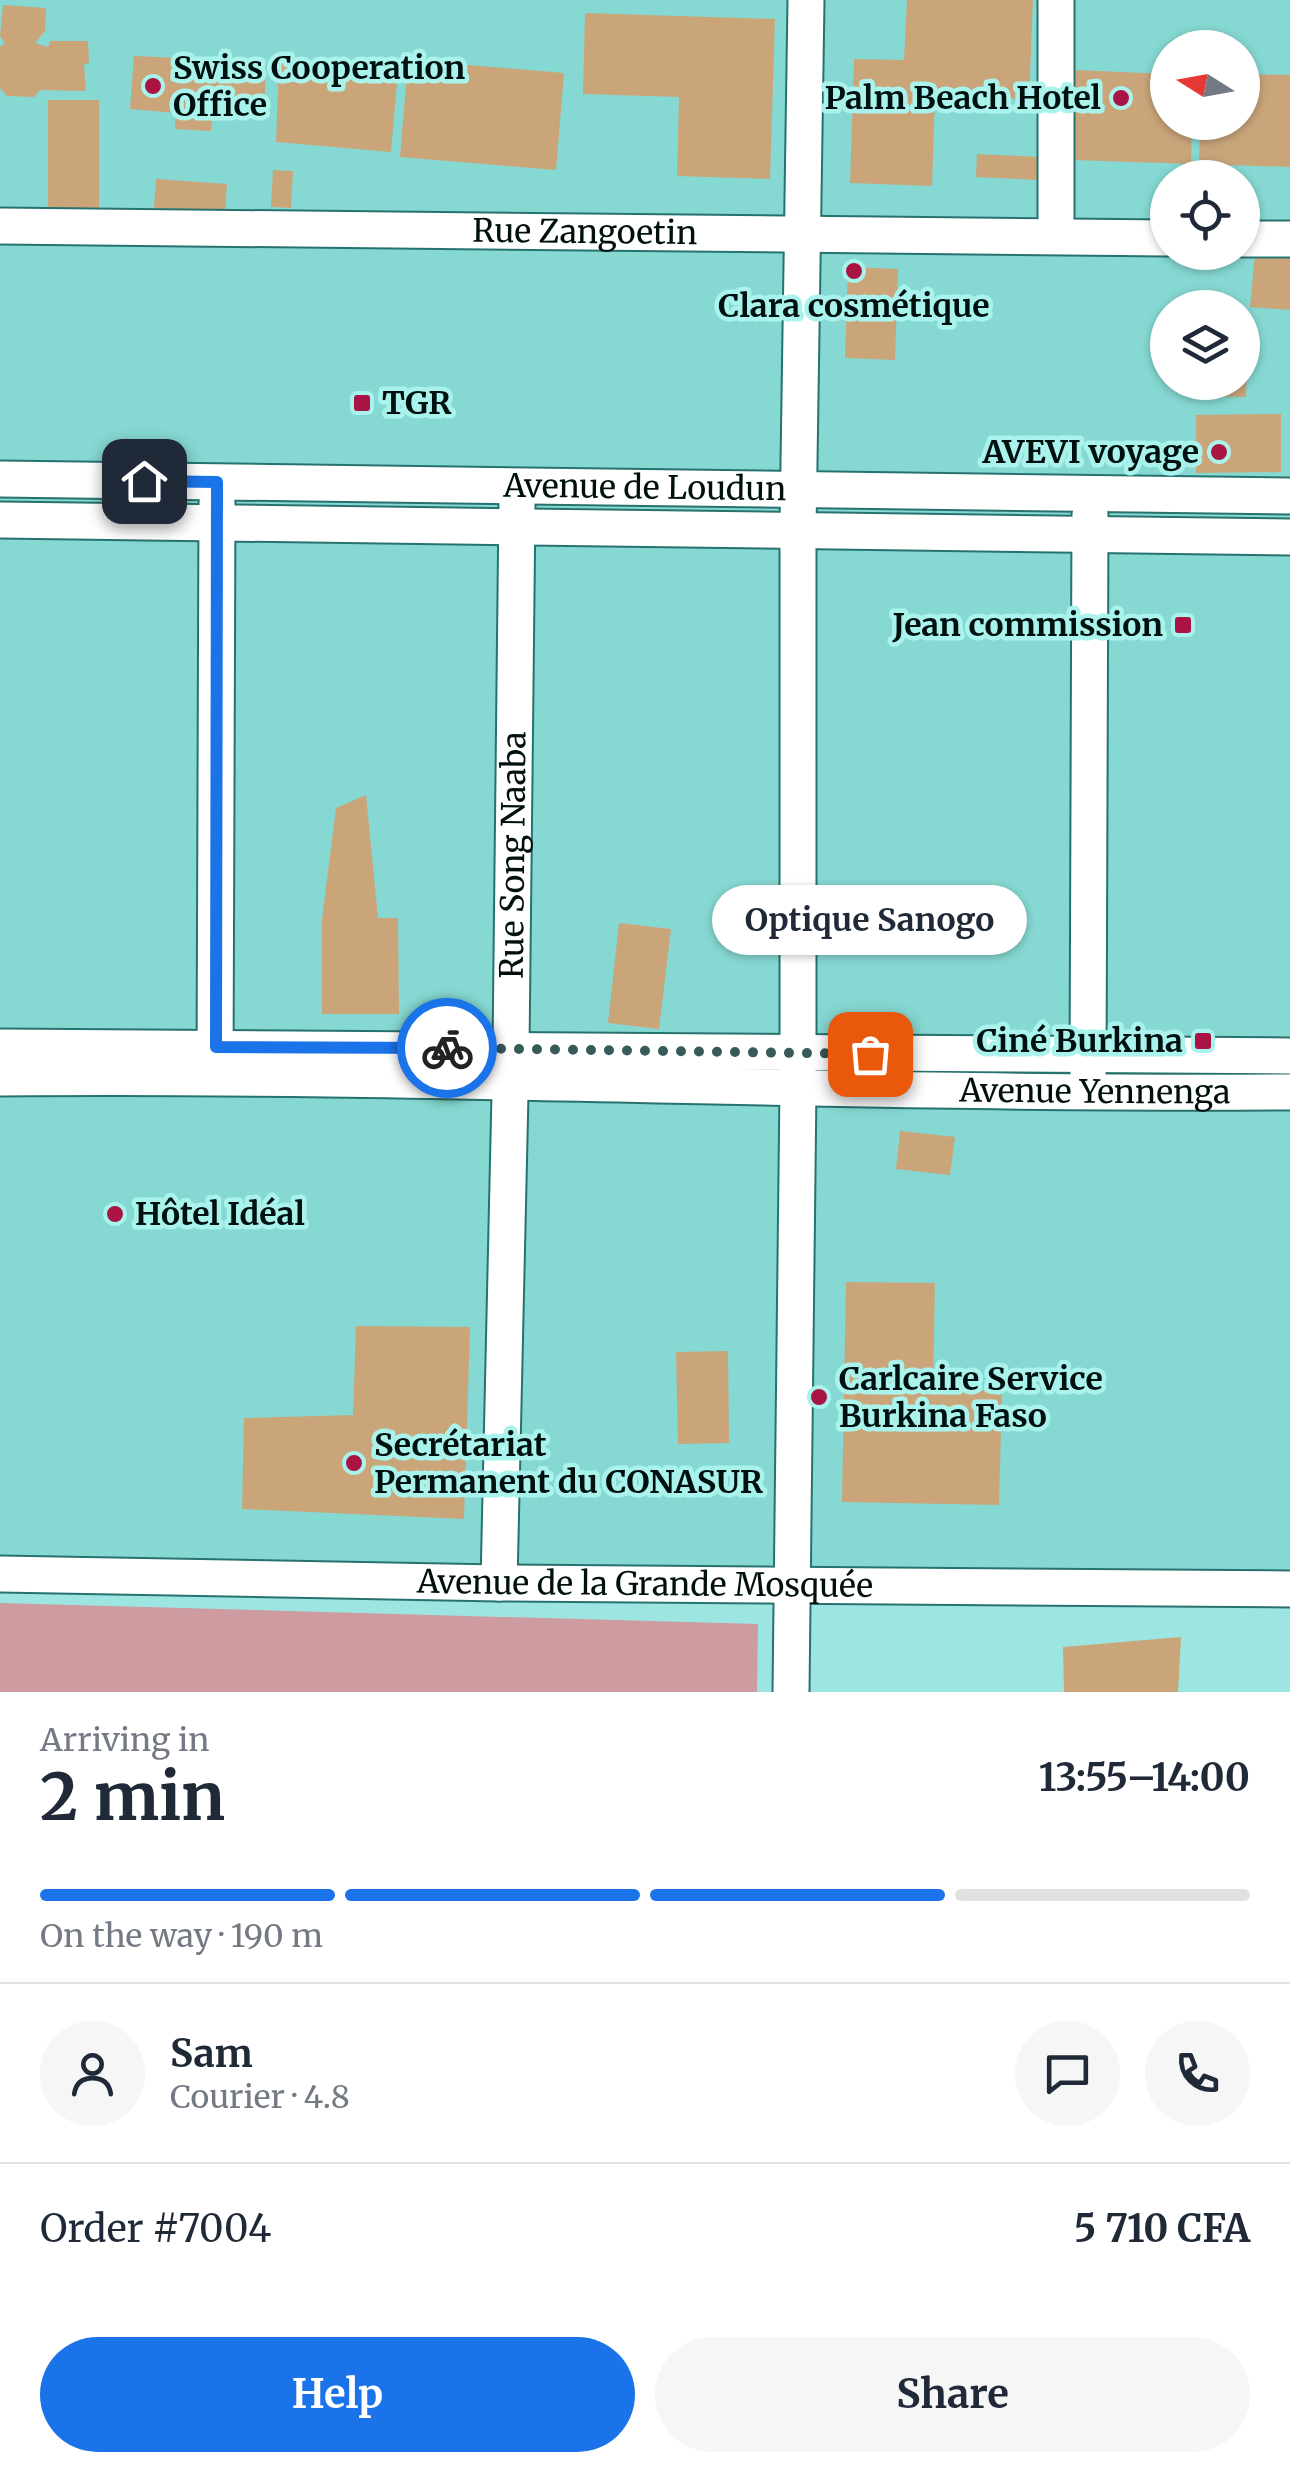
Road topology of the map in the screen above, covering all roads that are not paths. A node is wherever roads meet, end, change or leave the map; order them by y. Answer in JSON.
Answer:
{"nodes":[{"id":1,"x":806,"y":0,"type":"edge"},
{"id":2,"x":1056,"y":0,"type":"edge"},
{"id":3,"x":0,"y":226,"type":"edge"},
{"id":4,"x":803,"y":233,"type":"junction"},
{"id":5,"x":1056,"y":236,"type":"junction"},
{"id":6,"x":1150,"y":238,"type":"edge"},
{"id":7,"x":1260,"y":238,"type":"edge"},
{"id":8,"x":1290,"y":239,"type":"edge"},
{"id":9,"x":0,"y":479,"type":"edge"},
{"id":10,"x":217,"y":482,"type":"junction"},
{"id":11,"x":517,"y":488,"type":"junction"},
{"id":12,"x":799,"y":488,"type":"junction"},
{"id":13,"x":1090,"y":495,"type":"junction"},
{"id":14,"x":1290,"y":496,"type":"edge"},
{"id":15,"x":0,"y":520,"type":"edge"},
{"id":16,"x":216,"y":523,"type":"junction"},
{"id":17,"x":517,"y":526,"type":"junction"},
{"id":18,"x":798,"y":530,"type":"junction"},
{"id":19,"x":1090,"y":536,"type":"junction"},
{"id":20,"x":1290,"y":537,"type":"edge"},
{"id":21,"x":0,"y":1047,"type":"edge"},
{"id":22,"x":1088,"y":1056,"type":"junction"},
{"id":23,"x":1290,"y":1056,"type":"edge"},
{"id":24,"x":215,"y":1062,"type":"junction"},
{"id":25,"x":511,"y":1065,"type":"junction"},
{"id":26,"x":797,"y":1070,"type":"junction"},
{"id":27,"x":0,"y":1078,"type":"edge"},
{"id":28,"x":1290,"y":1092,"type":"edge"},
{"id":29,"x":1088,"y":1094,"type":"junction"},
{"id":30,"x":0,"y":1574,"type":"edge"},
{"id":31,"x":499,"y":1583,"type":"junction"},
{"id":32,"x":792,"y":1585,"type":"junction"},
{"id":33,"x":1290,"y":1589,"type":"edge"},
{"id":34,"x":791,"y":1692,"type":"edge"}],
"edges":[{"from":1,"to":4,"type":"street"},
{"from":2,"to":5,"type":"street"},
{"from":3,"to":4,"type":"street","name":"Rue Zangoetin"},
{"from":4,"to":5,"type":"street","name":"Rue Zangoetin"},
{"from":4,"to":12,"type":"street"},
{"from":5,"to":6,"type":"street","name":"Rue Zangoetin"},
{"from":7,"to":8,"type":"street"},
{"from":9,"to":10,"type":"street","name":"Avenue de Loudun"},
{"from":10,"to":11,"type":"street","name":"Avenue de Loudun"},
{"from":10,"to":16,"type":"street"},
{"from":11,"to":12,"type":"street","name":"Avenue de Loudun"},
{"from":11,"to":17,"type":"street","name":"Rue Song Naaba"},
{"from":12,"to":13,"type":"street","name":"Avenue de Loudun"},
{"from":12,"to":18,"type":"street"},
{"from":13,"to":14,"type":"street","name":"Avenue de Loudun"},
{"from":13,"to":19,"type":"street"},
{"from":15,"to":16,"type":"street","name":"Avenue de Loudun"},
{"from":16,"to":17,"type":"street","name":"Avenue de Loudun"},
{"from":16,"to":24,"type":"street"},
{"from":17,"to":18,"type":"street","name":"Avenue de Loudun"},
{"from":17,"to":25,"type":"street","name":"Rue Song Naaba"},
{"from":18,"to":19,"type":"street","name":"Avenue de Loudun"},
{"from":18,"to":26,"type":"street"},
{"from":19,"to":20,"type":"street","name":"Avenue de Loudun"},
{"from":19,"to":22,"type":"street"},
{"from":21,"to":24,"type":"street","name":"Avenue Yennenga"},
{"from":22,"to":23,"type":"street","name":"Avenue Yennenga"},
{"from":22,"to":26,"type":"street","name":"Avenue Yennenga"},
{"from":22,"to":29,"type":"street"},
{"from":24,"to":25,"type":"street","name":"Avenue Yennenga"},
{"from":24,"to":27,"type":"street","name":"Avenue Yennenga"},
{"from":25,"to":26,"type":"street","name":"Avenue Yennenga"},
{"from":25,"to":31,"type":"street","name":"Rue Song Naaba"},
{"from":26,"to":29,"type":"street","name":"Avenue Yennenga"},
{"from":26,"to":32,"type":"street"},
{"from":28,"to":29,"type":"street","name":"Avenue Yennenga"},
{"from":30,"to":31,"type":"street","name":"Avenue de la Grande Mosquée"},
{"from":31,"to":32,"type":"street","name":"Avenue de la Grande Mosquée"},
{"from":32,"to":33,"type":"street","name":"Avenue de la Grande Mosquée"},
{"from":32,"to":34,"type":"street"}]}
